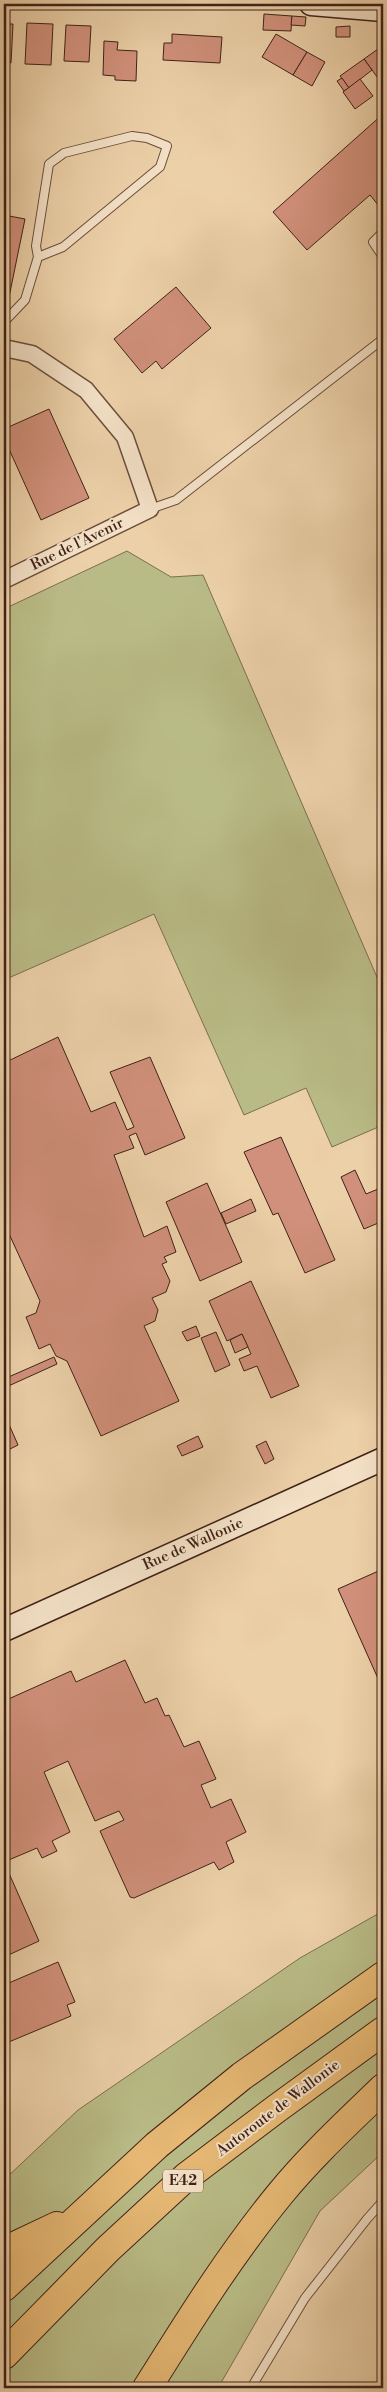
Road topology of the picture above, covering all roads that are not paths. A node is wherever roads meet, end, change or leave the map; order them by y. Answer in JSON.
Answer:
{"nodes":[{"id":1,"x":311,"y":4,"type":"edge"},
{"id":2,"x":358,"y":6,"type":"edge"},
{"id":3,"x":383,"y":10,"type":"edge"},
{"id":4,"x":383,"y":232,"type":"edge"},
{"id":5,"x":38,"y":257,"type":"junction"},
{"id":6,"x":383,"y":257,"type":"edge"},
{"id":7,"x":4,"y":322,"type":"edge"},
{"id":8,"x":383,"y":340,"type":"edge"},
{"id":9,"x":4,"y":348,"type":"edge"},
{"id":10,"x":150,"y":509,"type":"junction"},
{"id":11,"x":4,"y":580,"type":"edge"},
{"id":12,"x":383,"y":1459,"type":"edge"},
{"id":13,"x":4,"y":1630,"type":"edge"},
{"id":14,"x":383,"y":1976,"type":"edge"},
{"id":15,"x":383,"y":2031,"type":"edge"},
{"id":16,"x":383,"y":2088,"type":"edge"},
{"id":17,"x":383,"y":2201,"type":"edge"},
{"id":18,"x":78,"y":2216,"type":"junction"},
{"id":19,"x":4,"y":2252,"type":"edge"},
{"id":20,"x":4,"y":2287,"type":"edge"},
{"id":21,"x":4,"y":2355,"type":"edge"},
{"id":22,"x":147,"y":2388,"type":"edge"},
{"id":23,"x":251,"y":2388,"type":"edge"}],
"edges":[{"from":1,"to":2,"type":"street"},
{"from":2,"to":3,"type":"street"},
{"from":4,"to":6,"type":"lane"},
{"from":5,"to":5,"type":"lane"},
{"from":5,"to":7,"type":"lane"},
{"from":8,"to":10,"type":"lane"},
{"from":9,"to":10,"type":"street"},
{"from":10,"to":11,"type":"street","name":"Rue de l'Avenir"},
{"from":12,"to":13,"type":"street","name":"Rue de Wallonie"},
{"from":14,"to":18,"type":"highway","number":"E42"},
{"from":15,"to":21,"type":"highway","name":"Autoroute de Wallonie","number":"E42"},
{"from":16,"to":22,"type":"highway"},
{"from":17,"to":23,"type":"lane"},
{"from":18,"to":19,"type":"highway"},
{"from":18,"to":20,"type":"highway","number":"E42"}]}
